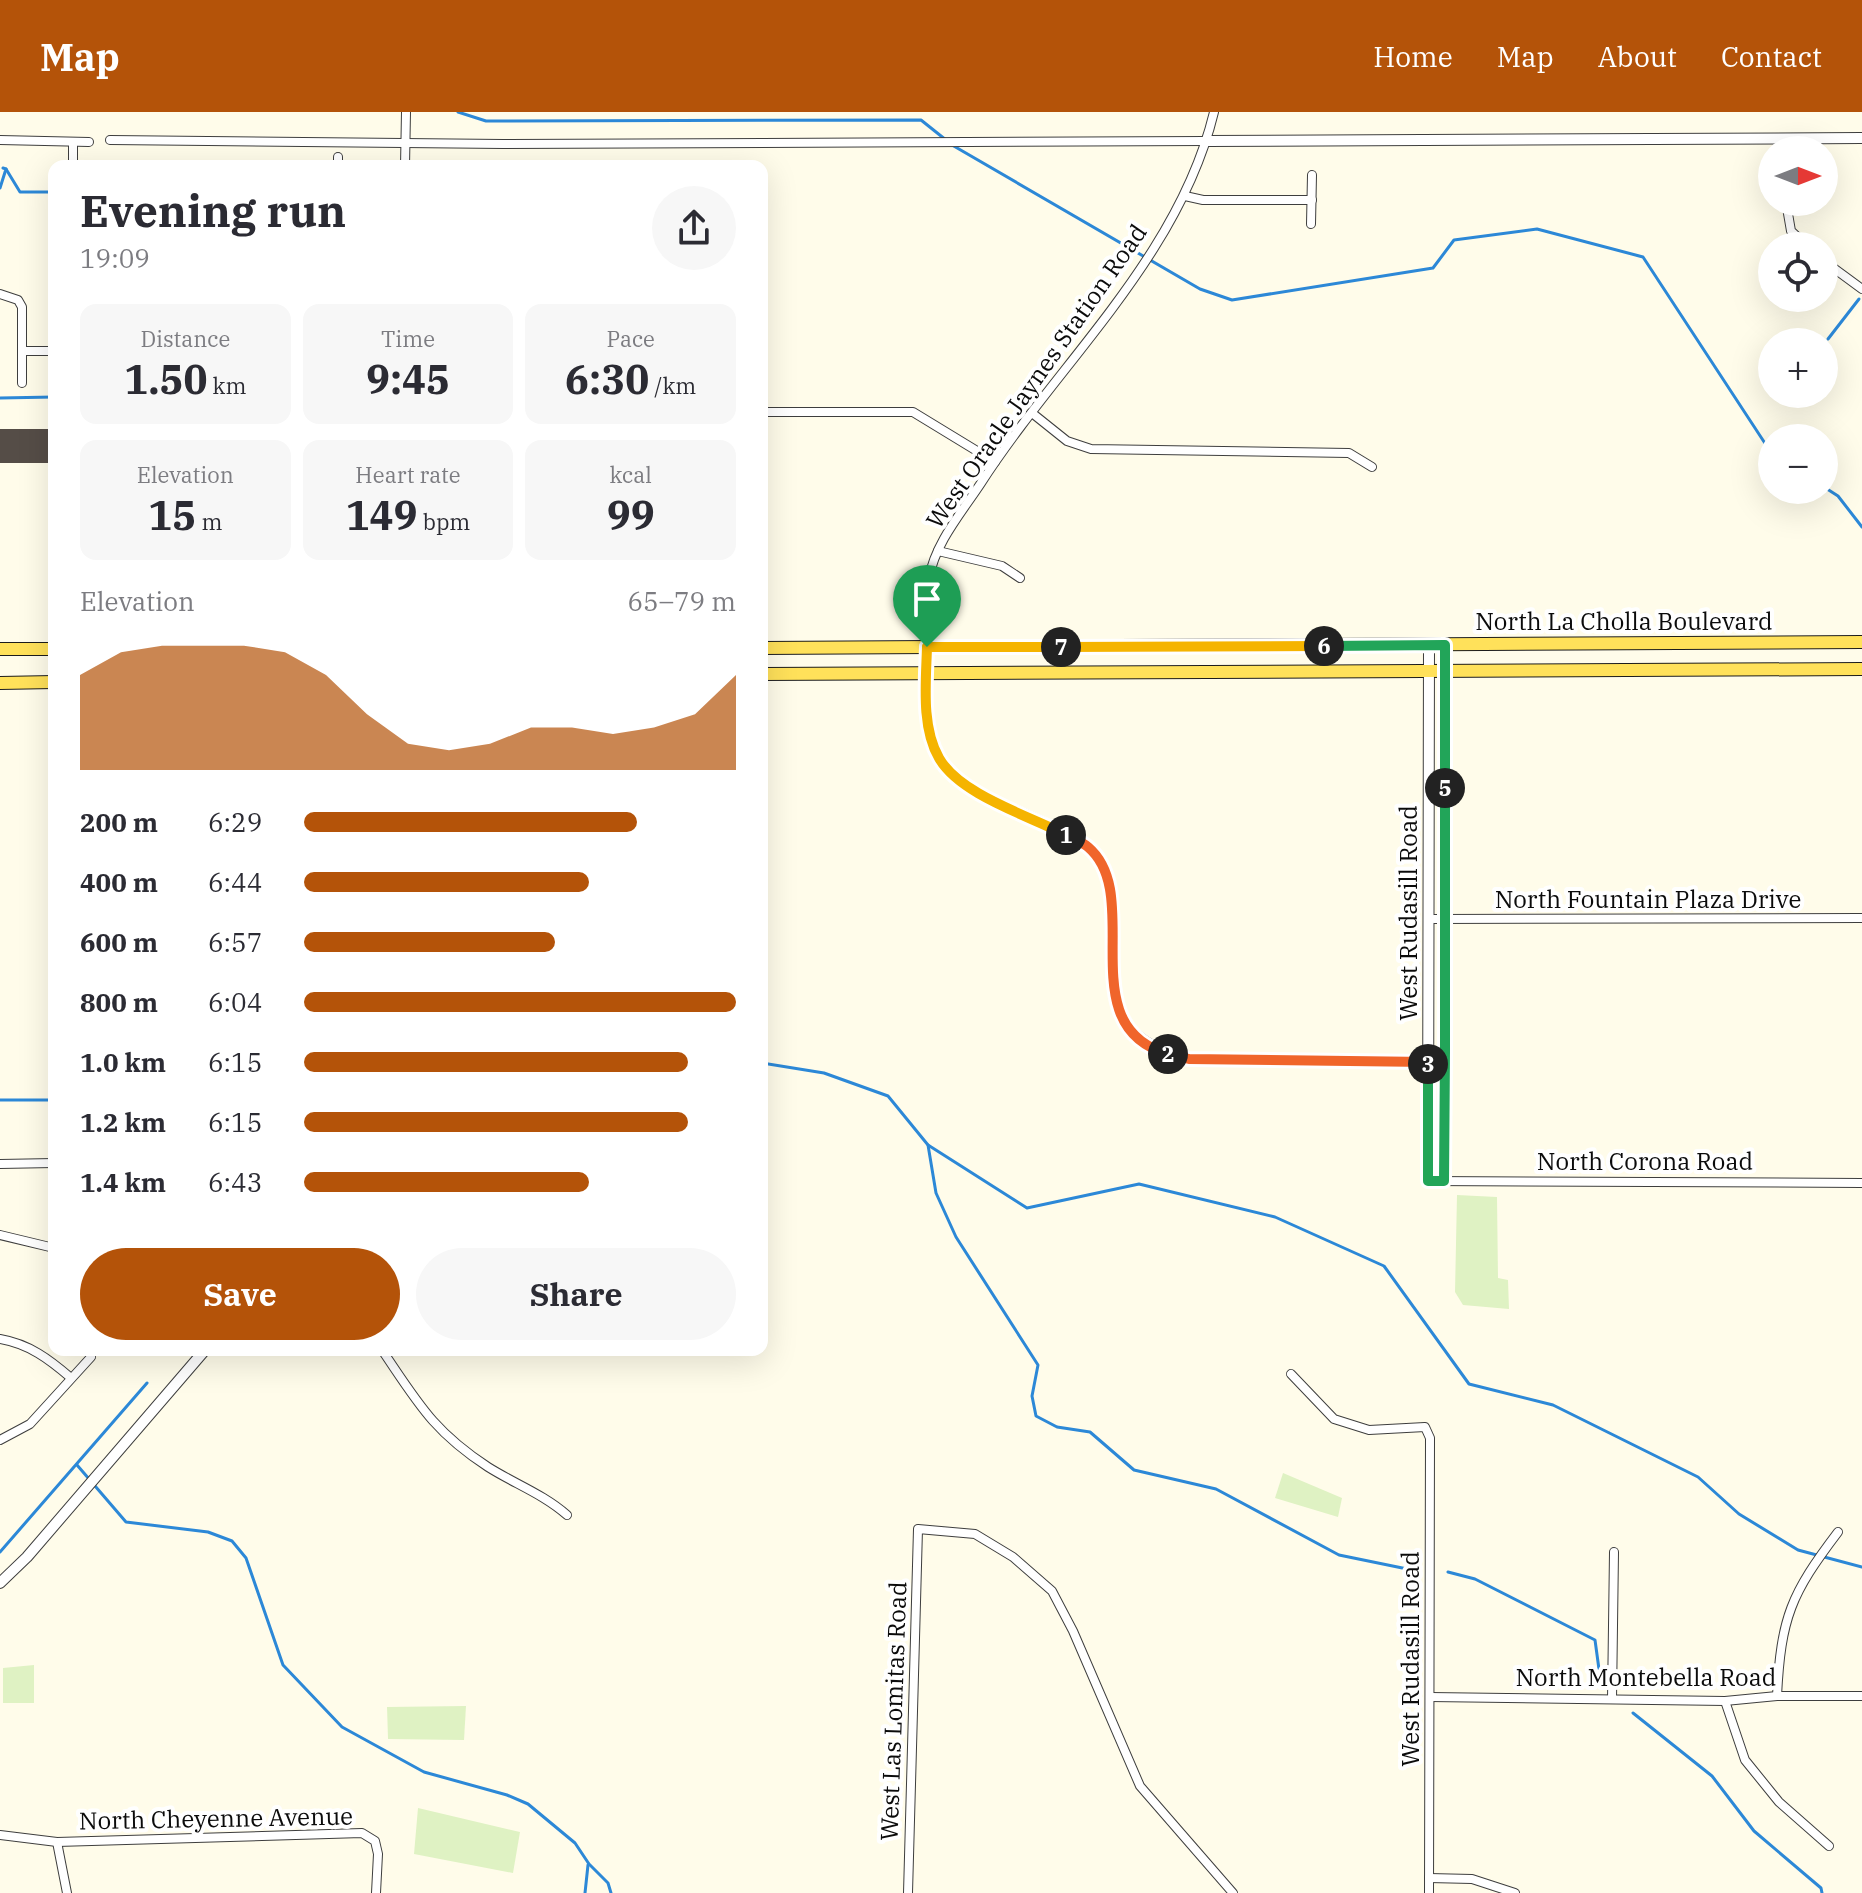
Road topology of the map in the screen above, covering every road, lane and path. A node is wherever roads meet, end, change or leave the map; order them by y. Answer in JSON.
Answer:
{"nodes":[{"id":1,"x":406,"y":112,"type":"edge"},
{"id":2,"x":1214,"y":112,"type":"edge"},
{"id":3,"x":1862,"y":138,"type":"edge"},
{"id":4,"x":0,"y":140,"type":"edge"},
{"id":5,"x":110,"y":140,"type":"dead end"},
{"id":6,"x":1207,"y":141,"type":"junction"},
{"id":7,"x":73,"y":142,"type":"junction"},
{"id":8,"x":89,"y":142,"type":"dead end"},
{"id":9,"x":406,"y":143,"type":"junction"},
{"id":10,"x":73,"y":160,"type":"edge"},
{"id":11,"x":405,"y":160,"type":"edge"},
{"id":12,"x":1312,"y":175,"type":"dead end"},
{"id":13,"x":1185,"y":196,"type":"junction"},
{"id":14,"x":1312,"y":200,"type":"junction"},
{"id":15,"x":1311,"y":224,"type":"dead end"},
{"id":16,"x":1838,"y":271,"type":"edge"},
{"id":17,"x":1862,"y":289,"type":"edge"},
{"id":18,"x":0,"y":294,"type":"edge"},
{"id":19,"x":22,"y":351,"type":"junction"},
{"id":20,"x":48,"y":351,"type":"edge"},
{"id":21,"x":22,"y":383,"type":"dead end"},
{"id":22,"x":768,"y":412,"type":"edge"},
{"id":23,"x":1032,"y":413,"type":"junction"},
{"id":24,"x":995,"y":462,"type":"junction"},
{"id":25,"x":1372,"y":467,"type":"dead end"},
{"id":26,"x":938,"y":551,"type":"junction"},
{"id":27,"x":1020,"y":578,"type":"dead end"},
{"id":28,"x":1862,"y":642,"type":"edge"},
{"id":29,"x":1429,"y":645,"type":"junction"},
{"id":30,"x":1445,"y":645,"type":"junction"},
{"id":31,"x":927,"y":647,"type":"junction"},
{"id":32,"x":768,"y":648,"type":"edge"},
{"id":33,"x":0,"y":649,"type":"edge"},
{"id":34,"x":48,"y":649,"type":"edge"},
{"id":35,"x":1862,"y":669,"type":"edge"},
{"id":36,"x":926,"y":672,"type":"junction"},
{"id":37,"x":1429,"y":672,"type":"junction"},
{"id":38,"x":1445,"y":672,"type":"junction"},
{"id":39,"x":768,"y":674,"type":"edge"},
{"id":40,"x":48,"y":682,"type":"edge"},
{"id":41,"x":0,"y":683,"type":"edge"},
{"id":42,"x":1862,"y":918,"type":"edge"},
{"id":43,"x":1440,"y":919,"type":"junction"},
{"id":44,"x":1431,"y":1062,"type":"junction"},
{"id":45,"x":48,"y":1163,"type":"edge"},
{"id":46,"x":0,"y":1164,"type":"edge"},
{"id":47,"x":1428,"y":1181,"type":"joint"},
{"id":48,"x":1444,"y":1181,"type":"junction"},
{"id":49,"x":1862,"y":1183,"type":"edge"},
{"id":50,"x":0,"y":1235,"type":"edge"},
{"id":51,"x":48,"y":1247,"type":"edge"},
{"id":52,"x":0,"y":1339,"type":"edge"},
{"id":53,"x":200,"y":1356,"type":"edge"},
{"id":54,"x":386,"y":1356,"type":"edge"},
{"id":55,"x":91,"y":1357,"type":"dead end"},
{"id":56,"x":1291,"y":1374,"type":"dead end"},
{"id":57,"x":71,"y":1378,"type":"junction"},
{"id":58,"x":0,"y":1440,"type":"edge"},
{"id":59,"x":567,"y":1515,"type":"dead end"},
{"id":60,"x":1838,"y":1532,"type":"dead end"},
{"id":61,"x":1614,"y":1552,"type":"dead end"},
{"id":62,"x":0,"y":1583,"type":"edge"},
{"id":63,"x":1777,"y":1696,"type":"junction"},
{"id":64,"x":1862,"y":1696,"type":"edge"},
{"id":65,"x":1430,"y":1697,"type":"junction"},
{"id":66,"x":1612,"y":1699,"type":"junction"},
{"id":67,"x":1725,"y":1701,"type":"junction"},
{"id":68,"x":0,"y":1835,"type":"edge"},
{"id":69,"x":57,"y":1842,"type":"junction"},
{"id":70,"x":1829,"y":1846,"type":"dead end"},
{"id":71,"x":1429,"y":1878,"type":"junction"},
{"id":72,"x":67,"y":1893,"type":"edge"},
{"id":73,"x":376,"y":1893,"type":"edge"},
{"id":74,"x":908,"y":1893,"type":"edge"},
{"id":75,"x":1233,"y":1893,"type":"edge"},
{"id":76,"x":1429,"y":1893,"type":"edge"},
{"id":77,"x":1515,"y":1893,"type":"edge"}],
"edges":[{"from":1,"to":9,"type":"street"},
{"from":2,"to":6,"type":"street","name":"West Oracle Jaynes Station Road"},
{"from":3,"to":6,"type":"street"},
{"from":4,"to":7,"type":"street"},
{"from":5,"to":9,"type":"street"},
{"from":6,"to":9,"type":"street"},
{"from":6,"to":13,"type":"street","name":"West Oracle Jaynes Station Road"},
{"from":7,"to":8,"type":"street"},
{"from":7,"to":10,"type":"street"},
{"from":9,"to":11,"type":"street"},
{"from":12,"to":14,"type":"street"},
{"from":13,"to":14,"type":"street"},
{"from":13,"to":23,"type":"street","name":"West Oracle Jaynes Station Road"},
{"from":14,"to":15,"type":"street"},
{"from":16,"to":17,"type":"street"},
{"from":18,"to":19,"type":"street"},
{"from":19,"to":20,"type":"street"},
{"from":19,"to":21,"type":"street"},
{"from":22,"to":24,"type":"street"},
{"from":23,"to":24,"type":"street","name":"West Oracle Jaynes Station Road"},
{"from":23,"to":25,"type":"street"},
{"from":24,"to":26,"type":"street","name":"West Oracle Jaynes Station Road"},
{"from":26,"to":27,"type":"street"},
{"from":26,"to":31,"type":"street","name":"West Oracle Jaynes Station Road"},
{"from":28,"to":30,"type":"main road","name":"North La Cholla Boulevard"},
{"from":29,"to":30,"type":"main road","name":"North La Cholla Boulevard"},
{"from":29,"to":31,"type":"main road","name":"North La Cholla Boulevard"},
{"from":29,"to":37,"type":"street","name":"West Rudasill Road"},
{"from":30,"to":38,"type":"street","name":"West Rudasill Road"},
{"from":31,"to":32,"type":"main road","name":"North La Cholla Boulevard"},
{"from":31,"to":36,"type":"street","name":"West Oracle Jaynes Station Road"},
{"from":33,"to":34,"type":"main road"},
{"from":35,"to":38,"type":"main road","name":"North La Cholla Boulevard"},
{"from":36,"to":37,"type":"main road","name":"North La Cholla Boulevard"},
{"from":36,"to":39,"type":"main road","name":"North La Cholla Boulevard"},
{"from":36,"to":44,"type":"street","name":"West Oracle Jaynes Station Road"},
{"from":37,"to":38,"type":"main road","name":"North La Cholla Boulevard"},
{"from":37,"to":44,"type":"street","name":"West Rudasill Road"},
{"from":38,"to":43,"type":"street","name":"West Rudasill Road"},
{"from":40,"to":41,"type":"main road"},
{"from":42,"to":43,"type":"street","name":"North Fountain Plaza Drive"},
{"from":43,"to":48,"type":"street","name":"West Rudasill Road"},
{"from":44,"to":47,"type":"street","name":"West Rudasill Road"},
{"from":45,"to":46,"type":"street"},
{"from":47,"to":48,"type":"street","name":"North Corona Road"},
{"from":48,"to":49,"type":"street","name":"North Corona Road"},
{"from":50,"to":51,"type":"street"},
{"from":52,"to":57,"type":"street"},
{"from":53,"to":62,"type":"street"},
{"from":54,"to":59,"type":"street"},
{"from":55,"to":57,"type":"street"},
{"from":56,"to":65,"type":"street","name":"West Rudasill Road"},
{"from":57,"to":58,"type":"street"},
{"from":60,"to":63,"type":"street"},
{"from":61,"to":66,"type":"street"},
{"from":63,"to":64,"type":"street","name":"North Montebella Road"},
{"from":63,"to":67,"type":"street","name":"North Montebella Road"},
{"from":65,"to":66,"type":"street","name":"North Montebella Road"},
{"from":65,"to":71,"type":"street","name":"West Rudasill Road"},
{"from":66,"to":67,"type":"street","name":"North Montebella Road"},
{"from":67,"to":70,"type":"street"},
{"from":68,"to":69,"type":"street","name":"North Cheyenne Avenue"},
{"from":69,"to":72,"type":"street"},
{"from":69,"to":73,"type":"street","name":"North Cheyenne Avenue"},
{"from":71,"to":76,"type":"street","name":"West Rudasill Road"},
{"from":71,"to":77,"type":"street"},
{"from":74,"to":75,"type":"street","name":"West Las Lomitas Road"}]}
